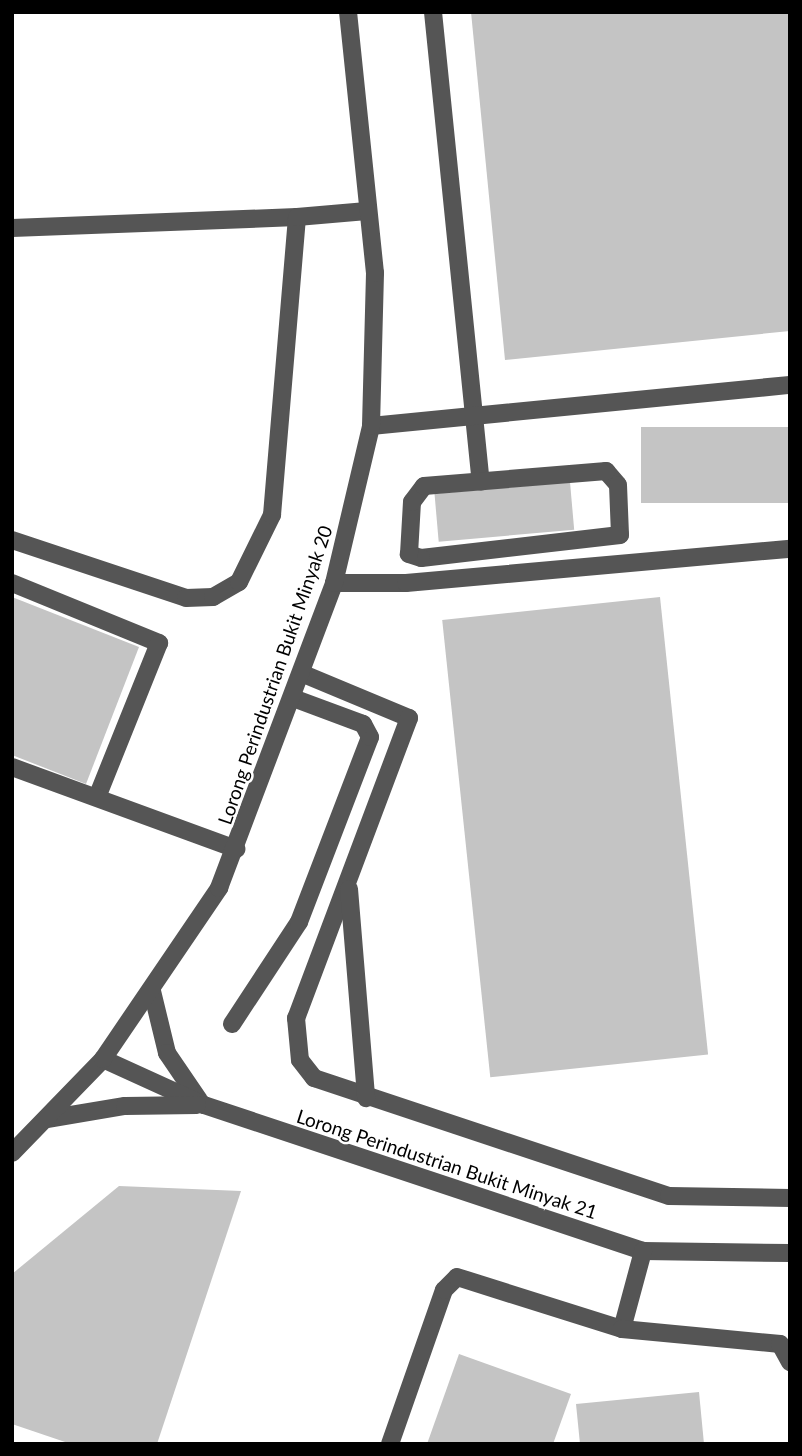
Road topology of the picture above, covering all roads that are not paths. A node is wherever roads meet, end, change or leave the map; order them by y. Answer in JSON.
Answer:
{"nodes":[{"id":1,"x":348,"y":12,"type":"edge"},
{"id":2,"x":433,"y":12,"type":"edge"},
{"id":3,"x":367,"y":211,"type":"junction"},
{"id":4,"x":298,"y":217,"type":"junction"},
{"id":5,"x":12,"y":228,"type":"edge"},
{"id":6,"x":790,"y":384,"type":"edge"},
{"id":7,"x":474,"y":416,"type":"junction"},
{"id":8,"x":371,"y":426,"type":"junction"},
{"id":9,"x":481,"y":482,"type":"junction"},
{"id":10,"x":12,"y":540,"type":"edge"},
{"id":11,"x":790,"y":549,"type":"edge"},
{"id":12,"x":12,"y":583,"type":"edge"},
{"id":13,"x":334,"y":583,"type":"junction"},
{"id":14,"x":302,"y":673,"type":"junction"},
{"id":15,"x":293,"y":698,"type":"junction"},
{"id":16,"x":12,"y":766,"type":"edge"},
{"id":17,"x":97,"y":797,"type":"junction"},
{"id":18,"x":236,"y":849,"type":"junction"},
{"id":19,"x":349,"y":886,"type":"junction"},
{"id":20,"x":152,"y":991,"type":"junction"},
{"id":21,"x":232,"y":1024,"type":"dead end"},
{"id":22,"x":103,"y":1059,"type":"junction"},
{"id":23,"x":366,"y":1098,"type":"junction"},
{"id":24,"x":204,"y":1105,"type":"junction"},
{"id":25,"x":47,"y":1119,"type":"junction"},
{"id":26,"x":12,"y":1153,"type":"edge"},
{"id":27,"x":790,"y":1198,"type":"edge"},
{"id":28,"x":643,"y":1251,"type":"junction"},
{"id":29,"x":790,"y":1253,"type":"edge"},
{"id":30,"x":622,"y":1329,"type":"junction"},
{"id":31,"x":790,"y":1362,"type":"edge"},
{"id":32,"x":390,"y":1444,"type":"edge"}],
"edges":[{"from":1,"to":3,"type":"street","name":"Lorong Perindustrian Bukit Minyak 20"},
{"from":2,"to":7,"type":"street"},
{"from":3,"to":4,"type":"street"},
{"from":3,"to":8,"type":"street","name":"Lorong Perindustrian Bukit Minyak 20"},
{"from":4,"to":5,"type":"street"},
{"from":4,"to":10,"type":"street"},
{"from":6,"to":7,"type":"street"},
{"from":7,"to":8,"type":"street"},
{"from":7,"to":9,"type":"street"},
{"from":8,"to":13,"type":"street","name":"Lorong Perindustrian Bukit Minyak 20"},
{"from":9,"to":9,"type":"street"},
{"from":11,"to":13,"type":"street"},
{"from":12,"to":17,"type":"street"},
{"from":13,"to":14,"type":"street","name":"Lorong Perindustrian Bukit Minyak 20"},
{"from":14,"to":15,"type":"street","name":"Lorong Perindustrian Bukit Minyak 20"},
{"from":14,"to":19,"type":"street"},
{"from":15,"to":18,"type":"street","name":"Lorong Perindustrian Bukit Minyak 20"},
{"from":15,"to":21,"type":"street"},
{"from":16,"to":17,"type":"street"},
{"from":17,"to":18,"type":"street"},
{"from":18,"to":20,"type":"street","name":"Lorong Perindustrian Bukit Minyak 20"},
{"from":19,"to":23,"type":"street"},
{"from":19,"to":23,"type":"street"},
{"from":20,"to":22,"type":"street","name":"Lorong Perindustrian Bukit Minyak 20"},
{"from":20,"to":24,"type":"street"},
{"from":22,"to":24,"type":"street","name":"Lorong Perindustrian Bukit Minyak 21"},
{"from":22,"to":25,"type":"street","name":"Lorong Perindustrian Bukit Minyak 20"},
{"from":23,"to":27,"type":"street"},
{"from":24,"to":25,"type":"street"},
{"from":24,"to":28,"type":"street","name":"Lorong Perindustrian Bukit Minyak 21"},
{"from":25,"to":26,"type":"street","name":"Lorong Perindustrian Bukit Minyak 20"},
{"from":28,"to":29,"type":"street","name":"Lorong Perindustrian Bukit Minyak 21"},
{"from":28,"to":30,"type":"street"},
{"from":30,"to":31,"type":"street"},
{"from":30,"to":32,"type":"street"}]}
